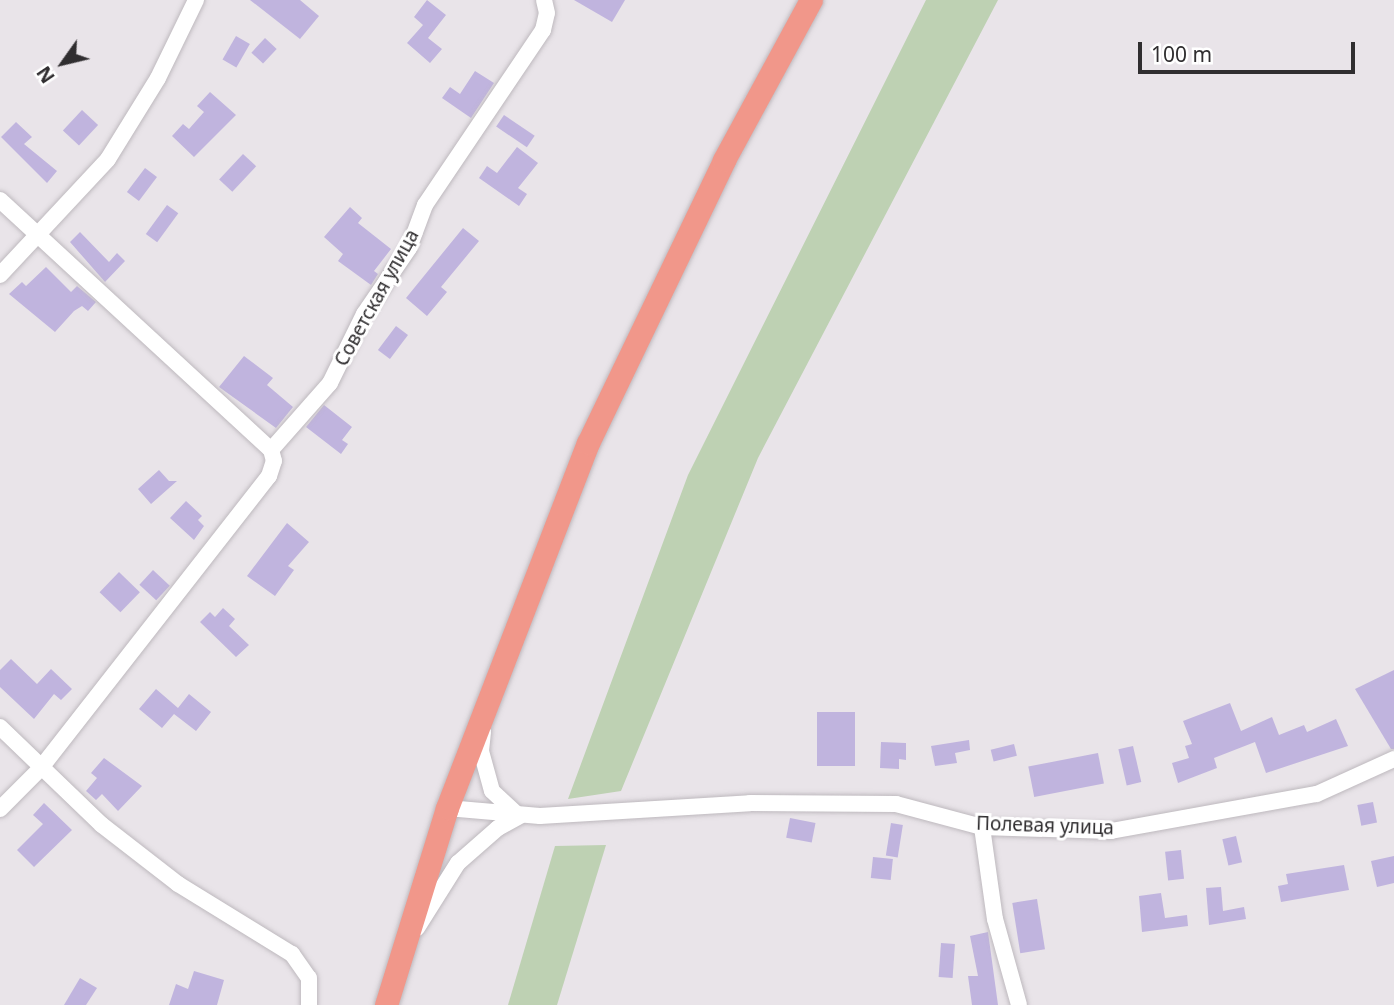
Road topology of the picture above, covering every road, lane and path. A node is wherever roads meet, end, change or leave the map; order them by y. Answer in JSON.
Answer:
{"nodes":[{"id":1,"x":196,"y":0,"type":"edge"},
{"id":2,"x":544,"y":0,"type":"edge"},
{"id":3,"x":811,"y":0,"type":"edge"},
{"id":4,"x":0,"y":200,"type":"edge"},
{"id":5,"x":40,"y":236,"type":"junction"},
{"id":6,"x":0,"y":275,"type":"edge"},
{"id":7,"x":271,"y":450,"type":"junction"},
{"id":8,"x":485,"y":709,"type":"junction"},
{"id":9,"x":0,"y":727,"type":"edge"},
{"id":10,"x":1394,"y":759,"type":"edge"},
{"id":11,"x":40,"y":769,"type":"junction"},
{"id":12,"x":447,"y":808,"type":"junction"},
{"id":13,"x":0,"y":809,"type":"edge"},
{"id":14,"x":520,"y":816,"type":"junction"},
{"id":15,"x":982,"y":827,"type":"junction"},
{"id":16,"x":403,"y":949,"type":"junction"},
{"id":17,"x":309,"y":1005,"type":"edge"},
{"id":18,"x":386,"y":1005,"type":"edge"},
{"id":19,"x":1019,"y":1005,"type":"edge"}],
"edges":[{"from":1,"to":5,"type":"street"},
{"from":2,"to":7,"type":"street","name":"Советская улица"},
{"from":3,"to":8,"type":"highway"},
{"from":4,"to":5,"type":"street"},
{"from":5,"to":6,"type":"street"},
{"from":5,"to":7,"type":"street"},
{"from":7,"to":11,"type":"street","name":"Советская улица"},
{"from":8,"to":12,"type":"highway"},
{"from":8,"to":14,"type":"street"},
{"from":9,"to":11,"type":"street"},
{"from":10,"to":15,"type":"street","name":"Полевая улица"},
{"from":11,"to":13,"type":"street","name":"Советская улица"},
{"from":11,"to":17,"type":"street"},
{"from":12,"to":14,"type":"street","name":"Полевая улица"},
{"from":12,"to":16,"type":"highway"},
{"from":14,"to":15,"type":"street","name":"Полевая улица"},
{"from":14,"to":16,"type":"street"},
{"from":15,"to":19,"type":"street"},
{"from":16,"to":18,"type":"highway"}]}
